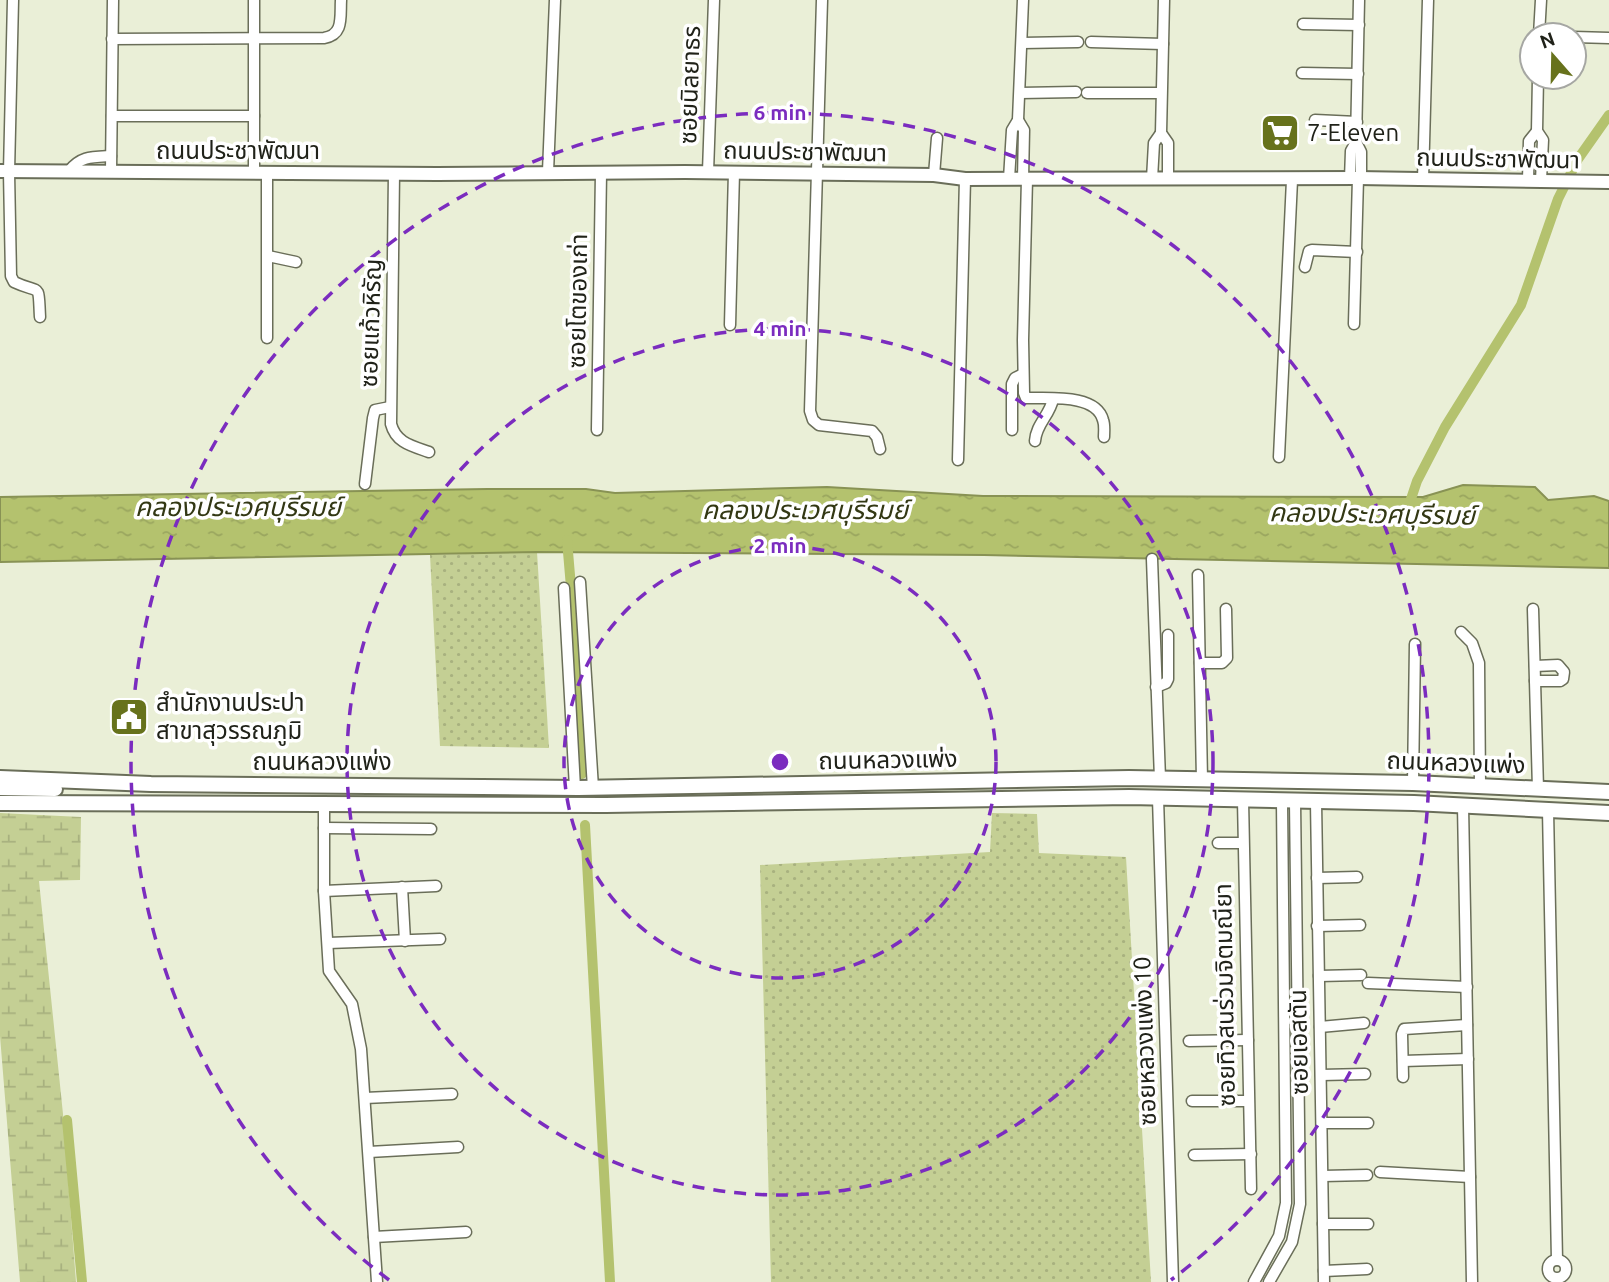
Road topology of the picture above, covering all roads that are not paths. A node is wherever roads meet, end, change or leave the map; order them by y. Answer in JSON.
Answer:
{"nodes":[{"id":1,"x":13,"y":0,"type":"edge"},
{"id":2,"x":113,"y":0,"type":"edge"},
{"id":3,"x":254,"y":0,"type":"edge"},
{"id":4,"x":341,"y":0,"type":"edge"},
{"id":5,"x":555,"y":0,"type":"edge"},
{"id":6,"x":714,"y":0,"type":"edge"},
{"id":7,"x":822,"y":0,"type":"edge"},
{"id":8,"x":1023,"y":0,"type":"edge"},
{"id":9,"x":1164,"y":0,"type":"edge"},
{"id":10,"x":1359,"y":0,"type":"edge"},
{"id":11,"x":1428,"y":0,"type":"edge"},
{"id":12,"x":1541,"y":0,"type":"edge"},
{"id":13,"x":1540,"y":21,"type":"edge"},
{"id":14,"x":1303,"y":24,"type":"dead end"},
{"id":15,"x":1359,"y":25,"type":"junction"},
{"id":16,"x":1588,"y":37,"type":"edge"},
{"id":17,"x":254,"y":38,"type":"junction"},
{"id":18,"x":1609,"y":38,"type":"edge"},
{"id":19,"x":113,"y":39,"type":"junction"},
{"id":20,"x":1078,"y":42,"type":"dead end"},
{"id":21,"x":1091,"y":42,"type":"dead end"},
{"id":22,"x":1022,"y":43,"type":"junction"},
{"id":23,"x":1163,"y":44,"type":"junction"},
{"id":24,"x":1302,"y":72,"type":"dead end"},
{"id":25,"x":1358,"y":74,"type":"junction"},
{"id":26,"x":1537,"y":91,"type":"edge"},
{"id":27,"x":1020,"y":93,"type":"junction"},
{"id":28,"x":1161,"y":93,"type":"junction"},
{"id":29,"x":112,"y":116,"type":"junction"},
{"id":30,"x":254,"y":116,"type":"junction"},
{"id":31,"x":1018,"y":120,"type":"junction"},
{"id":32,"x":1315,"y":120,"type":"dead end"},
{"id":33,"x":1357,"y":122,"type":"junction"},
{"id":34,"x":1161,"y":132,"type":"junction"},
{"id":35,"x":937,"y":138,"type":"dead end"},
{"id":36,"x":111,"y":156,"type":"junction"},
{"id":37,"x":69,"y":171,"type":"junction"},
{"id":38,"x":5,"y":172,"type":"edge"},
{"id":39,"x":111,"y":172,"type":"junction"},
{"id":40,"x":548,"y":172,"type":"junction"},
{"id":41,"x":708,"y":172,"type":"junction"},
{"id":42,"x":734,"y":172,"type":"junction"},
{"id":43,"x":261,"y":173,"type":"junction"},
{"id":44,"x":394,"y":173,"type":"junction"},
{"id":45,"x":601,"y":173,"type":"junction"},
{"id":46,"x":818,"y":173,"type":"junction"},
{"id":47,"x":934,"y":176,"type":"junction"},
{"id":48,"x":1009,"y":178,"type":"junction"},
{"id":49,"x":965,"y":179,"type":"junction"},
{"id":50,"x":1025,"y":179,"type":"junction"},
{"id":51,"x":1153,"y":179,"type":"junction"},
{"id":52,"x":1168,"y":179,"type":"junction"},
{"id":53,"x":1356,"y":179,"type":"junction"},
{"id":54,"x":1423,"y":179,"type":"junction"},
{"id":55,"x":1292,"y":180,"type":"junction"},
{"id":56,"x":1535,"y":180,"type":"junction"},
{"id":57,"x":1609,"y":181,"type":"edge"},
{"id":58,"x":1357,"y":252,"type":"junction"},
{"id":59,"x":268,"y":256,"type":"junction"},
{"id":60,"x":296,"y":262,"type":"dead end"},
{"id":61,"x":1305,"y":267,"type":"dead end"},
{"id":62,"x":40,"y":317,"type":"dead end"},
{"id":63,"x":1354,"y":324,"type":"dead end"},
{"id":64,"x":730,"y":325,"type":"dead end"},
{"id":65,"x":267,"y":338,"type":"dead end"},
{"id":66,"x":1023,"y":374,"type":"junction"},
{"id":67,"x":1053,"y":399,"type":"junction"},
{"id":68,"x":390,"y":407,"type":"junction"},
{"id":69,"x":597,"y":430,"type":"dead end"},
{"id":70,"x":1012,"y":430,"type":"dead end"},
{"id":71,"x":1104,"y":437,"type":"dead end"},
{"id":72,"x":1035,"y":441,"type":"dead end"},
{"id":73,"x":880,"y":449,"type":"dead end"},
{"id":74,"x":429,"y":452,"type":"dead end"},
{"id":75,"x":1279,"y":457,"type":"dead end"},
{"id":76,"x":958,"y":460,"type":"dead end"},
{"id":77,"x":365,"y":484,"type":"dead end"},
{"id":78,"x":1152,"y":559,"type":"dead end"},
{"id":79,"x":1198,"y":575,"type":"dead end"},
{"id":80,"x":580,"y":582,"type":"dead end"},
{"id":81,"x":564,"y":588,"type":"dead end"},
{"id":82,"x":1226,"y":609,"type":"dead end"},
{"id":83,"x":1533,"y":609,"type":"dead end"},
{"id":84,"x":1461,"y":632,"type":"dead end"},
{"id":85,"x":1168,"y":635,"type":"dead end"},
{"id":86,"x":1415,"y":644,"type":"dead end"},
{"id":87,"x":1200,"y":663,"type":"junction"},
{"id":88,"x":1535,"y":666,"type":"junction"},
{"id":89,"x":1535,"y":681,"type":"junction"},
{"id":90,"x":1156,"y":687,"type":"junction"},
{"id":91,"x":0,"y":778,"type":"edge"},
{"id":92,"x":1129,"y":778,"type":"junction"},
{"id":93,"x":1160,"y":779,"type":"junction"},
{"id":94,"x":1202,"y":780,"type":"junction"},
{"id":95,"x":1413,"y":783,"type":"junction"},
{"id":96,"x":151,"y":785,"type":"junction"},
{"id":97,"x":1480,"y":786,"type":"junction"},
{"id":98,"x":0,"y":788,"type":"edge"},
{"id":99,"x":575,"y":788,"type":"junction"},
{"id":100,"x":593,"y":788,"type":"junction"},
{"id":101,"x":1538,"y":789,"type":"junction"},
{"id":102,"x":1609,"y":792,"type":"edge"},
{"id":103,"x":1129,"y":797,"type":"junction"},
{"id":104,"x":1158,"y":798,"type":"junction"},
{"id":105,"x":1242,"y":800,"type":"junction"},
{"id":106,"x":1289,"y":802,"type":"junction"},
{"id":107,"x":1316,"y":802,"type":"junction"},
{"id":108,"x":0,"y":803,"type":"edge"},
{"id":109,"x":1414,"y":803,"type":"junction"},
{"id":110,"x":324,"y":805,"type":"junction"},
{"id":111,"x":1463,"y":806,"type":"junction"},
{"id":112,"x":1548,"y":810,"type":"junction"},
{"id":113,"x":1609,"y":813,"type":"edge"},
{"id":114,"x":324,"y":828,"type":"junction"},
{"id":115,"x":431,"y":829,"type":"dead end"},
{"id":116,"x":1218,"y":843,"type":"dead end"},
{"id":117,"x":1244,"y":843,"type":"junction"},
{"id":118,"x":1283,"y":869,"type":"junction"},
{"id":119,"x":1296,"y":869,"type":"junction"},
{"id":120,"x":1357,"y":877,"type":"dead end"},
{"id":121,"x":1317,"y":878,"type":"junction"},
{"id":122,"x":436,"y":886,"type":"dead end"},
{"id":123,"x":402,"y":887,"type":"junction"},
{"id":124,"x":324,"y":891,"type":"junction"},
{"id":125,"x":1360,"y":925,"type":"dead end"},
{"id":126,"x":1317,"y":926,"type":"junction"},
{"id":127,"x":440,"y":939,"type":"dead end"},
{"id":128,"x":405,"y":940,"type":"junction"},
{"id":129,"x":328,"y":943,"type":"junction"},
{"id":130,"x":1319,"y":976,"type":"junction"},
{"id":131,"x":1466,"y":988,"type":"junction"},
{"id":132,"x":1364,"y":1023,"type":"dead end"},
{"id":133,"x":1467,"y":1025,"type":"junction"},
{"id":134,"x":1320,"y":1027,"type":"junction"},
{"id":135,"x":1248,"y":1040,"type":"junction"},
{"id":136,"x":1189,"y":1041,"type":"dead end"},
{"id":137,"x":1468,"y":1059,"type":"junction"},
{"id":138,"x":1403,"y":1061,"type":"junction"},
{"id":139,"x":1365,"y":1074,"type":"dead end"},
{"id":140,"x":1321,"y":1075,"type":"junction"},
{"id":141,"x":1403,"y":1077,"type":"dead end"},
{"id":142,"x":452,"y":1094,"type":"dead end"},
{"id":143,"x":365,"y":1098,"type":"junction"},
{"id":144,"x":1192,"y":1101,"type":"dead end"},
{"id":145,"x":1248,"y":1101,"type":"junction"},
{"id":146,"x":1322,"y":1123,"type":"junction"},
{"id":147,"x":1368,"y":1123,"type":"dead end"},
{"id":148,"x":458,"y":1147,"type":"dead end"},
{"id":149,"x":369,"y":1152,"type":"junction"},
{"id":150,"x":1251,"y":1154,"type":"junction"},
{"id":151,"x":1194,"y":1155,"type":"dead end"},
{"id":152,"x":1380,"y":1172,"type":"dead end"},
{"id":153,"x":1367,"y":1175,"type":"dead end"},
{"id":154,"x":1323,"y":1176,"type":"junction"},
{"id":155,"x":1470,"y":1177,"type":"junction"},
{"id":156,"x":1251,"y":1189,"type":"dead end"},
{"id":157,"x":1323,"y":1224,"type":"junction"},
{"id":158,"x":1368,"y":1224,"type":"dead end"},
{"id":159,"x":466,"y":1231,"type":"dead end"},
{"id":160,"x":374,"y":1237,"type":"junction"},
{"id":161,"x":1367,"y":1269,"type":"dead end"},
{"id":162,"x":1324,"y":1271,"type":"junction"},
{"id":163,"x":1558,"y":1280,"type":"edge"},
{"id":164,"x":377,"y":1282,"type":"edge"},
{"id":165,"x":1173,"y":1282,"type":"edge"},
{"id":166,"x":1254,"y":1282,"type":"edge"},
{"id":167,"x":1269,"y":1282,"type":"edge"},
{"id":168,"x":1324,"y":1282,"type":"edge"},
{"id":169,"x":1472,"y":1282,"type":"edge"}],
"edges":[{"from":1,"to":38,"type":"street"},
{"from":2,"to":19,"type":"street"},
{"from":3,"to":17,"type":"street"},
{"from":4,"to":17,"type":"street"},
{"from":5,"to":40,"type":"street"},
{"from":6,"to":41,"type":"street","name":"ซอยนิลยาธร"},
{"from":7,"to":46,"type":"street"},
{"from":8,"to":22,"type":"street"},
{"from":9,"to":23,"type":"street"},
{"from":10,"to":15,"type":"street"},
{"from":11,"to":54,"type":"street"},
{"from":12,"to":13,"type":"street"},
{"from":14,"to":15,"type":"street"},
{"from":15,"to":25,"type":"street"},
{"from":16,"to":18,"type":"street"},
{"from":17,"to":19,"type":"street"},
{"from":17,"to":30,"type":"street"},
{"from":19,"to":29,"type":"street"},
{"from":20,"to":22,"type":"street"},
{"from":21,"to":23,"type":"street"},
{"from":22,"to":27,"type":"street"},
{"from":23,"to":28,"type":"street"},
{"from":24,"to":25,"type":"street"},
{"from":25,"to":33,"type":"street"},
{"from":26,"to":56,"type":"street"},
{"from":27,"to":28,"type":"street"},
{"from":27,"to":31,"type":"street"},
{"from":28,"to":34,"type":"street"},
{"from":29,"to":30,"type":"street"},
{"from":29,"to":36,"type":"street"},
{"from":30,"to":43,"type":"street"},
{"from":31,"to":48,"type":"street"},
{"from":31,"to":50,"type":"street"},
{"from":32,"to":33,"type":"street"},
{"from":33,"to":53,"type":"street"},
{"from":34,"to":51,"type":"street"},
{"from":34,"to":52,"type":"street"},
{"from":35,"to":47,"type":"street"},
{"from":36,"to":37,"type":"street"},
{"from":36,"to":39,"type":"street"},
{"from":37,"to":38,"type":"street","name":"ถนนประชาพัฒนา"},
{"from":37,"to":39,"type":"street","name":"ถนนประชาพัฒนา"},
{"from":38,"to":62,"type":"street"},
{"from":39,"to":43,"type":"street","name":"ถนนประชาพัฒนา"},
{"from":40,"to":44,"type":"street","name":"ถนนประชาพัฒนา"},
{"from":40,"to":45,"type":"street","name":"ถนนประชาพัฒนา"},
{"from":41,"to":42,"type":"street","name":"ถนนประชาพัฒนา"},
{"from":41,"to":45,"type":"street","name":"ถนนประชาพัฒนา"},
{"from":42,"to":46,"type":"street","name":"ถนนประชาพัฒนา"},
{"from":42,"to":64,"type":"street"},
{"from":43,"to":44,"type":"street","name":"ถนนประชาพัฒนา"},
{"from":43,"to":59,"type":"street"},
{"from":44,"to":68,"type":"street","name":"ซอยแก้วหิรัญ"},
{"from":45,"to":69,"type":"street","name":"ซอยโตของเก่า"},
{"from":46,"to":47,"type":"street","name":"ถนนประชาพัฒนา"},
{"from":46,"to":73,"type":"street"},
{"from":47,"to":49,"type":"street","name":"ถนนประชาพัฒนา"},
{"from":48,"to":49,"type":"street","name":"ถนนประชาพัฒนา"},
{"from":48,"to":50,"type":"street","name":"ถนนประชาพัฒนา"},
{"from":49,"to":76,"type":"street"},
{"from":50,"to":51,"type":"street","name":"ถนนประชาพัฒนา"},
{"from":50,"to":66,"type":"street"},
{"from":51,"to":52,"type":"street","name":"ถนนประชาพัฒนา"},
{"from":52,"to":55,"type":"street","name":"ถนนประชาพัฒนา"},
{"from":53,"to":54,"type":"street","name":"ถนนประชาพัฒนา"},
{"from":53,"to":55,"type":"street","name":"ถนนประชาพัฒนา"},
{"from":53,"to":58,"type":"street"},
{"from":54,"to":56,"type":"street","name":"ถนนประชาพัฒนา"},
{"from":55,"to":75,"type":"street"},
{"from":56,"to":57,"type":"street","name":"ถนนประชาพัฒนา"},
{"from":58,"to":61,"type":"street"},
{"from":58,"to":63,"type":"street"},
{"from":59,"to":60,"type":"street"},
{"from":59,"to":65,"type":"street"},
{"from":66,"to":67,"type":"street"},
{"from":66,"to":70,"type":"street"},
{"from":67,"to":71,"type":"street"},
{"from":67,"to":72,"type":"street"},
{"from":68,"to":74,"type":"street","name":"ซอยแก้วหิรัญ"},
{"from":68,"to":77,"type":"street"},
{"from":78,"to":90,"type":"street"},
{"from":79,"to":87,"type":"street"},
{"from":80,"to":100,"type":"street"},
{"from":81,"to":99,"type":"street"},
{"from":82,"to":87,"type":"street"},
{"from":83,"to":88,"type":"street"},
{"from":84,"to":97,"type":"street"},
{"from":85,"to":90,"type":"street"},
{"from":86,"to":95,"type":"street"},
{"from":87,"to":94,"type":"street"},
{"from":88,"to":89,"type":"street"},
{"from":88,"to":89,"type":"street"},
{"from":89,"to":101,"type":"street"},
{"from":90,"to":93,"type":"street"},
{"from":91,"to":96,"type":"main road","name":"ถนนหลวงแพ่ง"},
{"from":92,"to":93,"type":"main road","name":"ถนนหลวงแพ่ง"},
{"from":92,"to":100,"type":"main road","name":"ถนนหลวงแพ่ง"},
{"from":92,"to":103,"type":"main road"},
{"from":93,"to":94,"type":"main road","name":"ถนนหลวงแพ่ง"},
{"from":94,"to":95,"type":"main road","name":"ถนนหลวงแพ่ง"},
{"from":95,"to":97,"type":"main road","name":"ถนนหลวงแพ่ง"},
{"from":95,"to":109,"type":"main road"},
{"from":96,"to":98,"type":"main road"},
{"from":96,"to":99,"type":"main road","name":"ถนนหลวงแพ่ง"},
{"from":97,"to":101,"type":"main road","name":"ถนนหลวงแพ่ง"},
{"from":99,"to":100,"type":"main road","name":"ถนนหลวงแพ่ง"},
{"from":101,"to":102,"type":"main road","name":"ถนนหลวงแพ่ง"},
{"from":103,"to":104,"type":"main road","name":"ถนนหลวงแพ่ง"},
{"from":103,"to":110,"type":"main road","name":"ถนนหลวงแพ่ง"},
{"from":104,"to":105,"type":"main road","name":"ถนนหลวงแพ่ง"},
{"from":104,"to":165,"type":"street","name":"ซอยหลวงแพ่ง 10"},
{"from":105,"to":106,"type":"main road","name":"ถนนหลวงแพ่ง"},
{"from":105,"to":117,"type":"street","name":"ซอยทิวสนร่วมจิตมณียา"},
{"from":106,"to":107,"type":"main road","name":"ถนนหลวงแพ่ง"},
{"from":106,"to":118,"type":"street"},
{"from":106,"to":119,"type":"street"},
{"from":107,"to":109,"type":"main road","name":"ถนนหลวงแพ่ง"},
{"from":107,"to":121,"type":"street","name":"ซอยเอสตัน"},
{"from":108,"to":110,"type":"main road","name":"ถนนหลวงแพ่ง"},
{"from":109,"to":111,"type":"main road","name":"ถนนหลวงแพ่ง"},
{"from":110,"to":114,"type":"street"},
{"from":111,"to":112,"type":"main road","name":"ถนนหลวงแพ่ง"},
{"from":111,"to":131,"type":"street"},
{"from":112,"to":113,"type":"main road","name":"ถนนหลวงแพ่ง"},
{"from":112,"to":163,"type":"street"},
{"from":114,"to":115,"type":"street"},
{"from":114,"to":124,"type":"street"},
{"from":116,"to":117,"type":"street"},
{"from":117,"to":135,"type":"street","name":"ซอยทิวสนร่วมจิตมณียา"},
{"from":118,"to":119,"type":"street"},
{"from":118,"to":166,"type":"street"},
{"from":119,"to":167,"type":"street"},
{"from":120,"to":121,"type":"street"},
{"from":121,"to":126,"type":"street","name":"ซอยเอสตัน"},
{"from":122,"to":123,"type":"street"},
{"from":123,"to":124,"type":"street"},
{"from":123,"to":128,"type":"street"},
{"from":124,"to":129,"type":"street"},
{"from":125,"to":126,"type":"street"},
{"from":126,"to":130,"type":"street","name":"ซอยเอสตัน"},
{"from":127,"to":128,"type":"street"},
{"from":128,"to":129,"type":"street"},
{"from":129,"to":143,"type":"street"},
{"from":130,"to":131,"type":"street"},
{"from":130,"to":134,"type":"street","name":"ซอยเอสตัน"},
{"from":131,"to":133,"type":"street"},
{"from":132,"to":134,"type":"street"},
{"from":133,"to":137,"type":"street"},
{"from":133,"to":138,"type":"street"},
{"from":134,"to":140,"type":"street","name":"ซอยเอสตัน"},
{"from":135,"to":136,"type":"street"},
{"from":135,"to":145,"type":"street","name":"ซอยทิวสนร่วมจิตมณียา"},
{"from":137,"to":138,"type":"street"},
{"from":137,"to":155,"type":"street"},
{"from":138,"to":141,"type":"street"},
{"from":139,"to":140,"type":"street"},
{"from":140,"to":146,"type":"street","name":"ซอยเอสตัน"},
{"from":142,"to":143,"type":"street"},
{"from":143,"to":149,"type":"street"},
{"from":144,"to":145,"type":"street"},
{"from":145,"to":150,"type":"street","name":"ซอยทิวสนร่วมจิตมณียา"},
{"from":146,"to":147,"type":"street"},
{"from":146,"to":154,"type":"street","name":"ซอยเอสตัน"},
{"from":148,"to":149,"type":"street"},
{"from":149,"to":160,"type":"street"},
{"from":150,"to":151,"type":"street"},
{"from":150,"to":156,"type":"street","name":"ซอยทิวสนร่วมจิตมณียา"},
{"from":152,"to":155,"type":"street"},
{"from":153,"to":154,"type":"street"},
{"from":154,"to":157,"type":"street","name":"ซอยเอสตัน"},
{"from":155,"to":169,"type":"street"},
{"from":157,"to":158,"type":"street"},
{"from":157,"to":162,"type":"street","name":"ซอยเอสตัน"},
{"from":159,"to":160,"type":"street"},
{"from":160,"to":164,"type":"street"},
{"from":161,"to":162,"type":"street"},
{"from":162,"to":168,"type":"street","name":"ซอยเอสตัน"}]}
